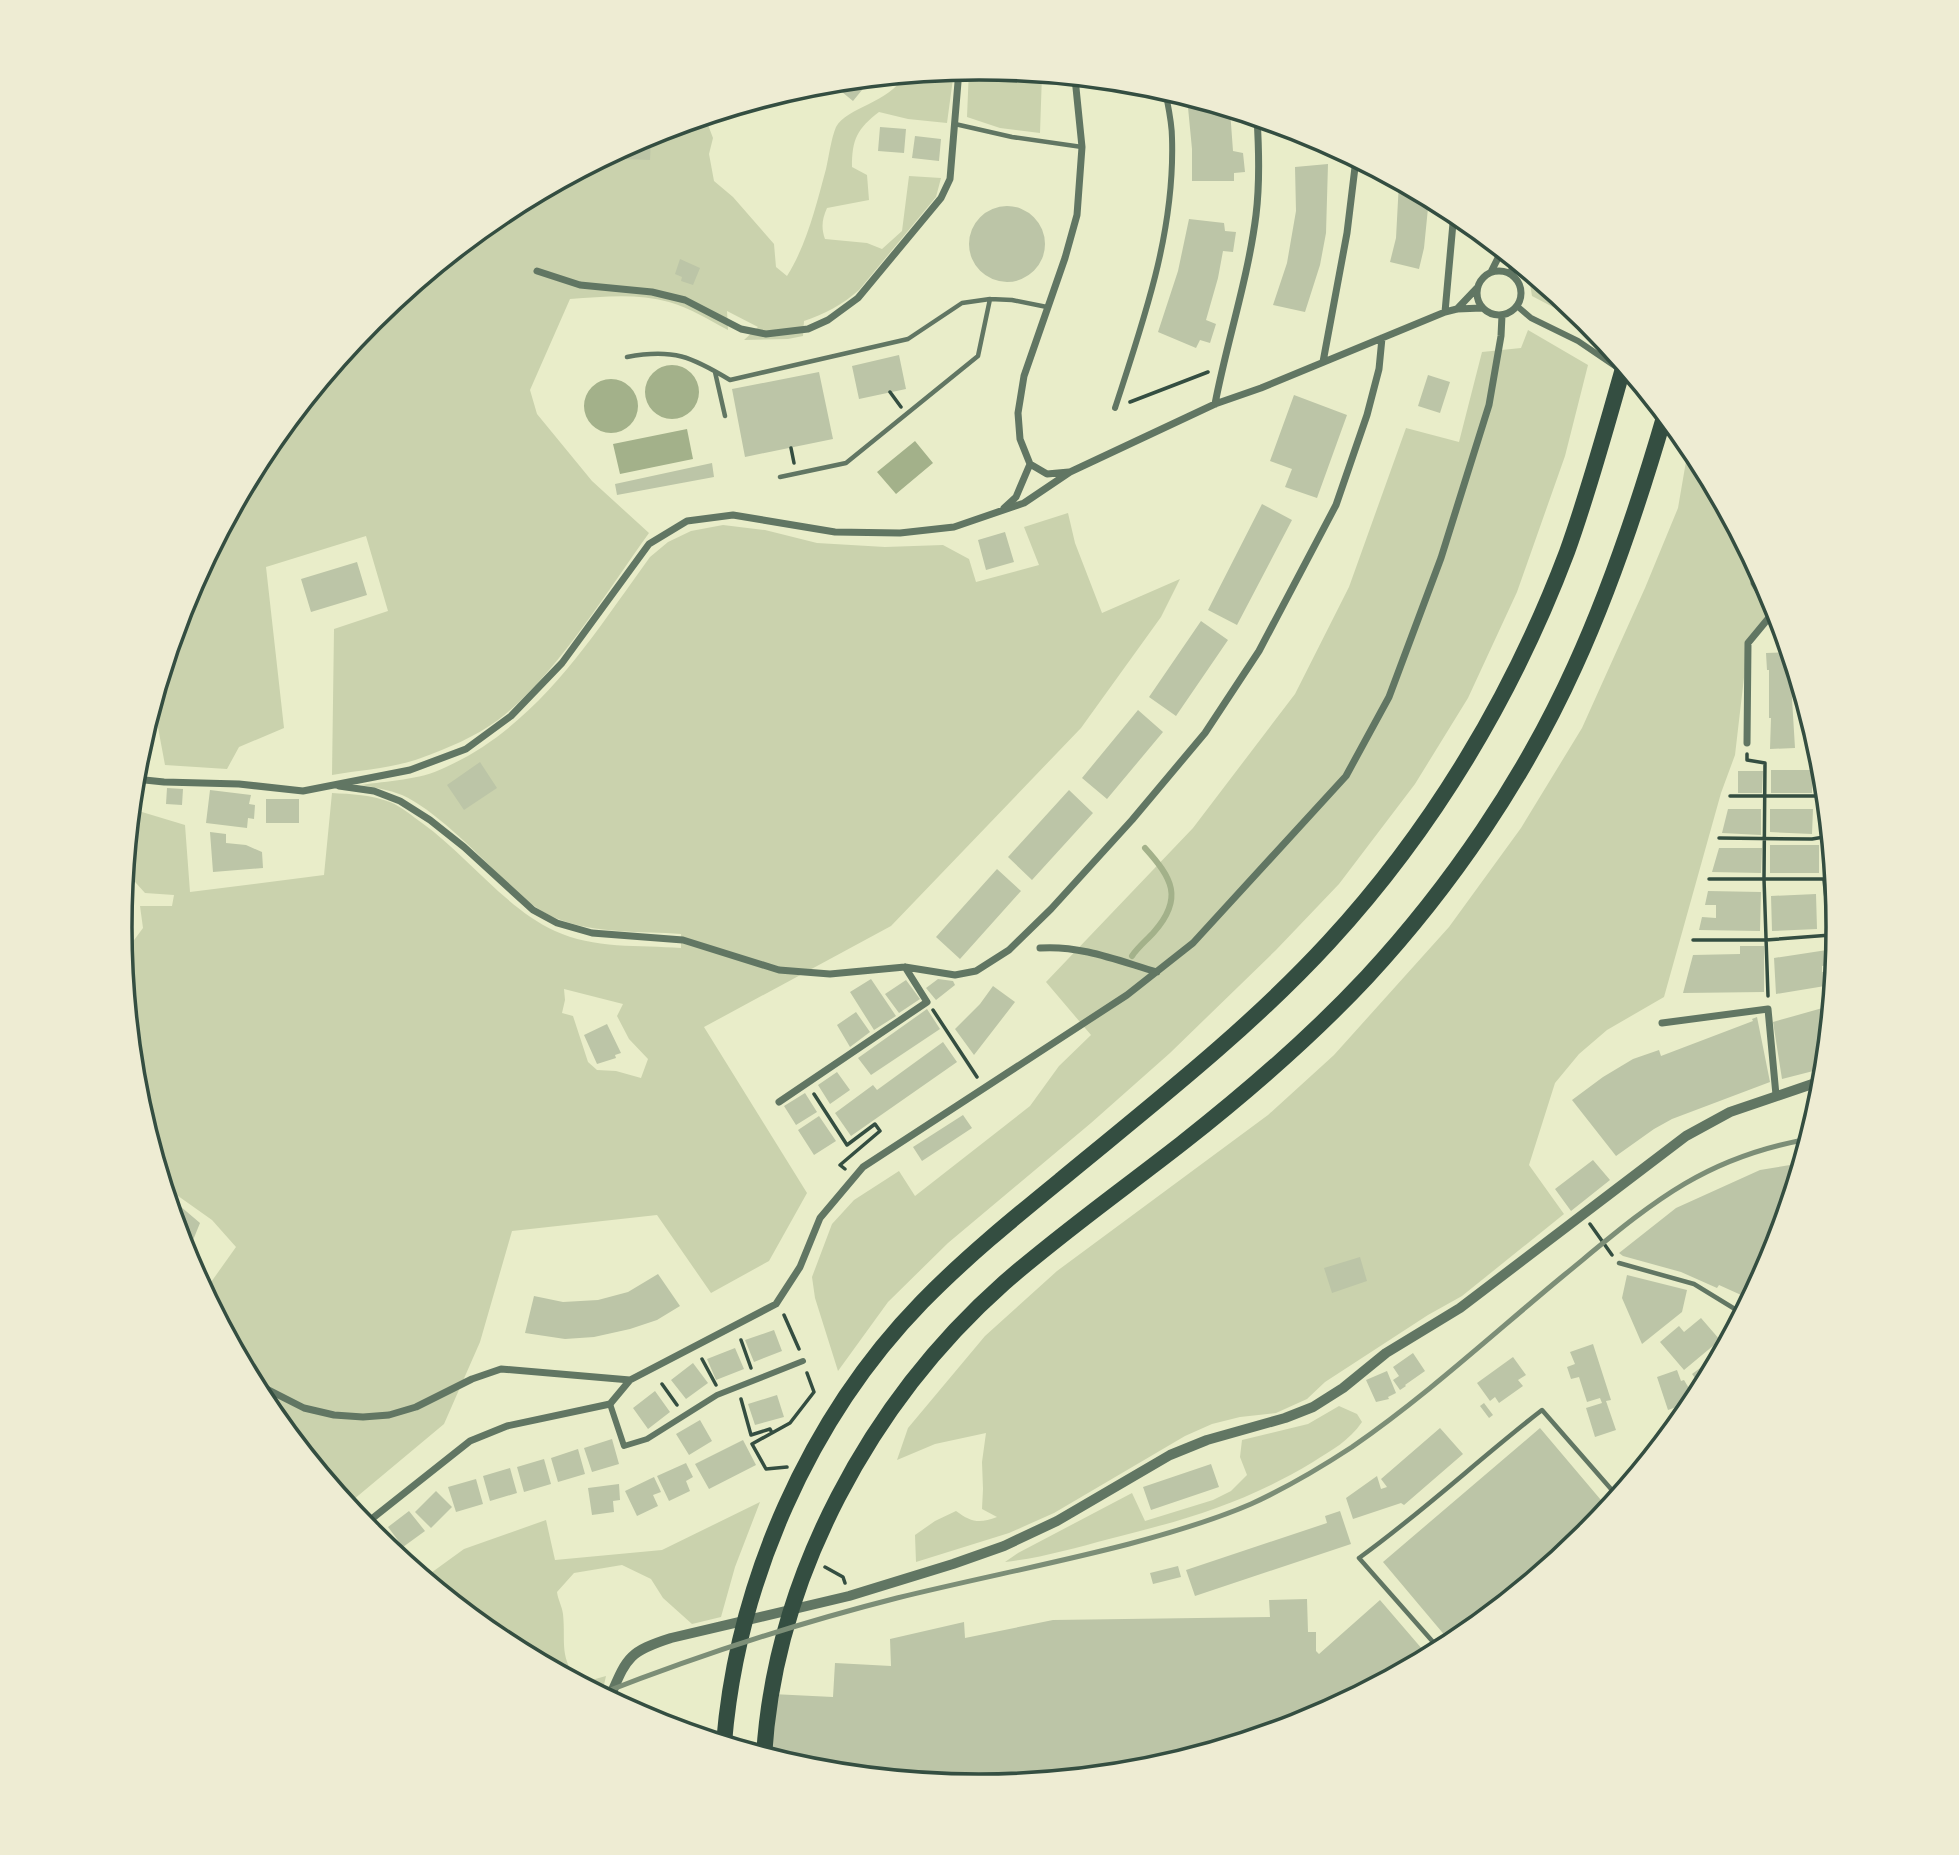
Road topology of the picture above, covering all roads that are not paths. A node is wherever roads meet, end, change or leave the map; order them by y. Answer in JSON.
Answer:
{"nodes":[{"id":1,"x":958,"y":81,"type":"edge"},
{"id":2,"x":1076,"y":86,"type":"edge"},
{"id":3,"x":1167,"y":102,"type":"edge"},
{"id":4,"x":956,"y":124,"type":"junction"},
{"id":5,"x":1258,"y":127,"type":"edge"},
{"id":6,"x":1082,"y":147,"type":"junction"},
{"id":7,"x":1355,"y":168,"type":"edge"},
{"id":8,"x":1453,"y":225,"type":"edge"},
{"id":9,"x":1498,"y":259,"type":"edge"},
{"id":10,"x":1512,"y":270,"type":"edge"},
{"id":11,"x":537,"y":271,"type":"dead end"},
{"id":12,"x":1492,"y":272,"type":"junction"},
{"id":13,"x":1512,"y":275,"type":"junction"},
{"id":14,"x":1477,"y":288,"type":"junction"},
{"id":15,"x":990,"y":299,"type":"junction"},
{"id":16,"x":1517,"y":306,"type":"junction"},
{"id":17,"x":1047,"y":307,"type":"junction"},
{"id":18,"x":1482,"y":307,"type":"junction"},
{"id":19,"x":1457,"y":309,"type":"junction"},
{"id":20,"x":1445,"y":312,"type":"junction"},
{"id":21,"x":1502,"y":315,"type":"junction"},
{"id":22,"x":1382,"y":338,"type":"junction"},
{"id":23,"x":627,"y":357,"type":"dead end"},
{"id":24,"x":1323,"y":362,"type":"junction"},
{"id":25,"x":1610,"y":363,"type":"edge"},
{"id":26,"x":715,"y":371,"type":"junction"},
{"id":27,"x":1621,"y":375,"type":"edge"},
{"id":28,"x":1215,"y":404,"type":"junction"},
{"id":29,"x":1115,"y":408,"type":"road end"},
{"id":30,"x":726,"y":416,"type":"dead end"},
{"id":31,"x":1661,"y":426,"type":"edge"},
{"id":32,"x":1030,"y":464,"type":"junction"},
{"id":33,"x":1070,"y":472,"type":"junction"},
{"id":34,"x":780,"y":477,"type":"dead end"},
{"id":35,"x":1001,"y":511,"type":"junction"},
{"id":36,"x":1769,"y":621,"type":"edge"},
{"id":37,"x":1747,"y":743,"type":"road end"},
{"id":38,"x":146,"y":780,"type":"edge"},
{"id":39,"x":333,"y":785,"type":"junction"},
{"id":40,"x":1040,"y":948,"type":"dead end"},
{"id":41,"x":905,"y":967,"type":"junction"},
{"id":42,"x":1157,"y":972,"type":"junction"},
{"id":43,"x":1662,"y":1023,"type":"dead end"},
{"id":44,"x":1811,"y":1084,"type":"edge"},
{"id":45,"x":1776,"y":1095,"type":"junction"},
{"id":46,"x":779,"y":1102,"type":"dead end"},
{"id":47,"x":1619,"y":1263,"type":"road end"},
{"id":48,"x":1735,"y":1309,"type":"edge"},
{"id":49,"x":803,"y":1361,"type":"dead end"},
{"id":50,"x":630,"y":1380,"type":"junction"},
{"id":51,"x":271,"y":1391,"type":"edge"},
{"id":52,"x":610,"y":1404,"type":"junction"},
{"id":53,"x":1612,"y":1490,"type":"edge"},
{"id":54,"x":373,"y":1518,"type":"edge"},
{"id":55,"x":1433,"y":1642,"type":"edge"},
{"id":56,"x":613,"y":1691,"type":"edge"},
{"id":57,"x":725,"y":1735,"type":"edge"},
{"id":58,"x":765,"y":1747,"type":"edge"}],
"edges":[{"from":1,"to":4,"type":"street"},
{"from":2,"to":6,"type":"street"},
{"from":3,"to":29,"type":"street"},
{"from":4,"to":6,"type":"lane"},
{"from":4,"to":11,"type":"street"},
{"from":5,"to":28,"type":"street"},
{"from":6,"to":17,"type":"street"},
{"from":7,"to":24,"type":"street"},
{"from":8,"to":20,"type":"street"},
{"from":9,"to":12,"type":"street"},
{"from":10,"to":13,"type":"street"},
{"from":12,"to":13,"type":"street"},
{"from":12,"to":14,"type":"street"},
{"from":13,"to":16,"type":"street"},
{"from":14,"to":18,"type":"street"},
{"from":14,"to":19,"type":"street"},
{"from":15,"to":17,"type":"lane"},
{"from":15,"to":26,"type":"lane"},
{"from":15,"to":34,"type":"lane"},
{"from":16,"to":21,"type":"street"},
{"from":16,"to":25,"type":"street"},
{"from":17,"to":32,"type":"street"},
{"from":18,"to":19,"type":"street"},
{"from":18,"to":21,"type":"street"},
{"from":19,"to":20,"type":"street"},
{"from":20,"to":22,"type":"street"},
{"from":21,"to":42,"type":"street"},
{"from":22,"to":24,"type":"street"},
{"from":22,"to":41,"type":"street"},
{"from":23,"to":26,"type":"lane"},
{"from":24,"to":28,"type":"street"},
{"from":26,"to":30,"type":"lane"},
{"from":27,"to":57,"type":"highway"},
{"from":28,"to":33,"type":"street"},
{"from":31,"to":58,"type":"highway"},
{"from":32,"to":33,"type":"street"},
{"from":32,"to":35,"type":"street"},
{"from":33,"to":35,"type":"street"},
{"from":35,"to":39,"type":"street"},
{"from":36,"to":37,"type":"street"},
{"from":38,"to":39,"type":"street"},
{"from":39,"to":41,"type":"street"},
{"from":40,"to":42,"type":"street"},
{"from":41,"to":46,"type":"street"},
{"from":42,"to":50,"type":"street"},
{"from":43,"to":45,"type":"street"},
{"from":44,"to":45,"type":"street"},
{"from":45,"to":56,"type":"street"},
{"from":47,"to":48,"type":"lane"},
{"from":49,"to":52,"type":"street"},
{"from":50,"to":51,"type":"street"},
{"from":50,"to":52,"type":"street"},
{"from":52,"to":54,"type":"street"},
{"from":53,"to":55,"type":"lane"}]}
